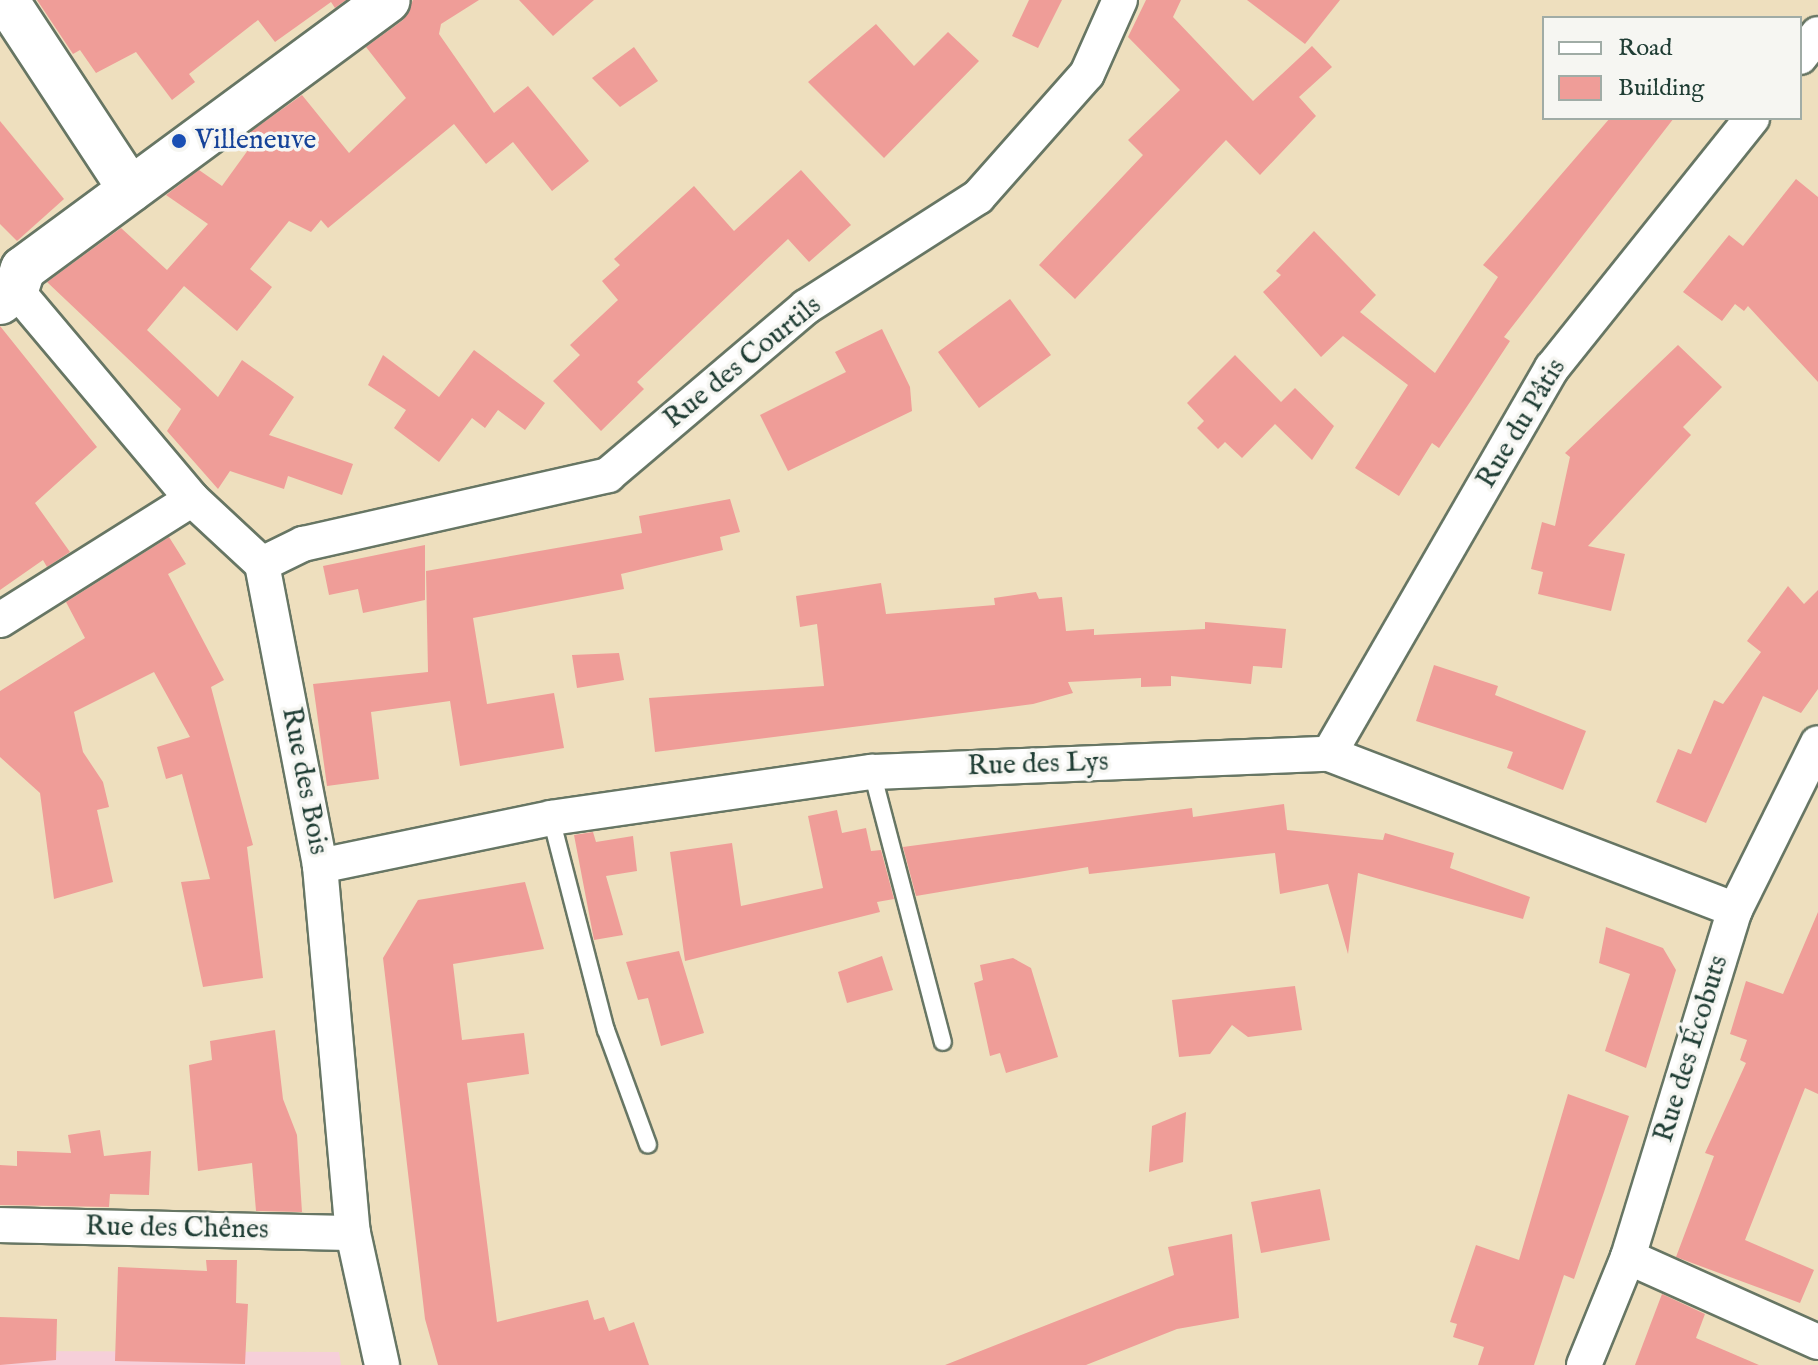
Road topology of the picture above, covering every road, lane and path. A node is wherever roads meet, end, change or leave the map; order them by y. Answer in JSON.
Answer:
{"nodes":[{"id":1,"x":6,"y":0,"type":"edge"},
{"id":2,"x":388,"y":0,"type":"edge"},
{"id":3,"x":1120,"y":0,"type":"edge"},
{"id":4,"x":1818,"y":34,"type":"edge"},
{"id":5,"x":1802,"y":54,"type":"edge"},
{"id":6,"x":1750,"y":120,"type":"edge"},
{"id":7,"x":131,"y":190,"type":"junction"},
{"id":8,"x":8,"y":296,"type":"edge"},
{"id":9,"x":192,"y":499,"type":"junction"},
{"id":10,"x":262,"y":564,"type":"junction"},
{"id":11,"x":0,"y":620,"type":"edge"},
{"id":12,"x":1818,"y":743,"type":"edge"},
{"id":13,"x":1329,"y":754,"type":"junction"},
{"id":14,"x":872,"y":772,"type":"junction"},
{"id":15,"x":551,"y":818,"type":"junction"},
{"id":16,"x":320,"y":866,"type":"junction"},
{"id":17,"x":1735,"y":910,"type":"junction"},
{"id":18,"x":943,"y":1042,"type":"dead end"},
{"id":19,"x":648,"y":1145,"type":"dead end"},
{"id":20,"x":0,"y":1225,"type":"edge"},
{"id":21,"x":353,"y":1233,"type":"junction"},
{"id":22,"x":1628,"y":1257,"type":"junction"},
{"id":23,"x":1818,"y":1342,"type":"edge"},
{"id":24,"x":382,"y":1365,"type":"edge"},
{"id":25,"x":1584,"y":1365,"type":"edge"}],
"edges":[{"from":1,"to":7,"type":"street"},
{"from":2,"to":7,"type":"street"},
{"from":3,"to":10,"type":"street","name":"Rue des Courtils"},
{"from":4,"to":5,"type":"street"},
{"from":6,"to":13,"type":"street","name":"Rue du Pâtis"},
{"from":7,"to":8,"type":"street"},
{"from":8,"to":9,"type":"street"},
{"from":9,"to":10,"type":"street"},
{"from":9,"to":11,"type":"street"},
{"from":10,"to":16,"type":"street","name":"Rue des Bois"},
{"from":12,"to":17,"type":"street","name":"Rue des Écobuts"},
{"from":13,"to":14,"type":"street","name":"Rue des Lys"},
{"from":13,"to":17,"type":"street","name":"Rue des Lys"},
{"from":14,"to":15,"type":"street","name":"Rue des Lys"},
{"from":14,"to":18,"type":"lane"},
{"from":15,"to":16,"type":"street","name":"Rue des Lys"},
{"from":15,"to":19,"type":"lane"},
{"from":16,"to":21,"type":"street","name":"Rue des Bois"},
{"from":17,"to":22,"type":"street","name":"Rue des Écobuts"},
{"from":20,"to":21,"type":"street","name":"Rue des Chênes"},
{"from":21,"to":24,"type":"street","name":"Rue des Bois"},
{"from":22,"to":23,"type":"street"},
{"from":22,"to":25,"type":"street","name":"Rue des Écobuts"}]}
